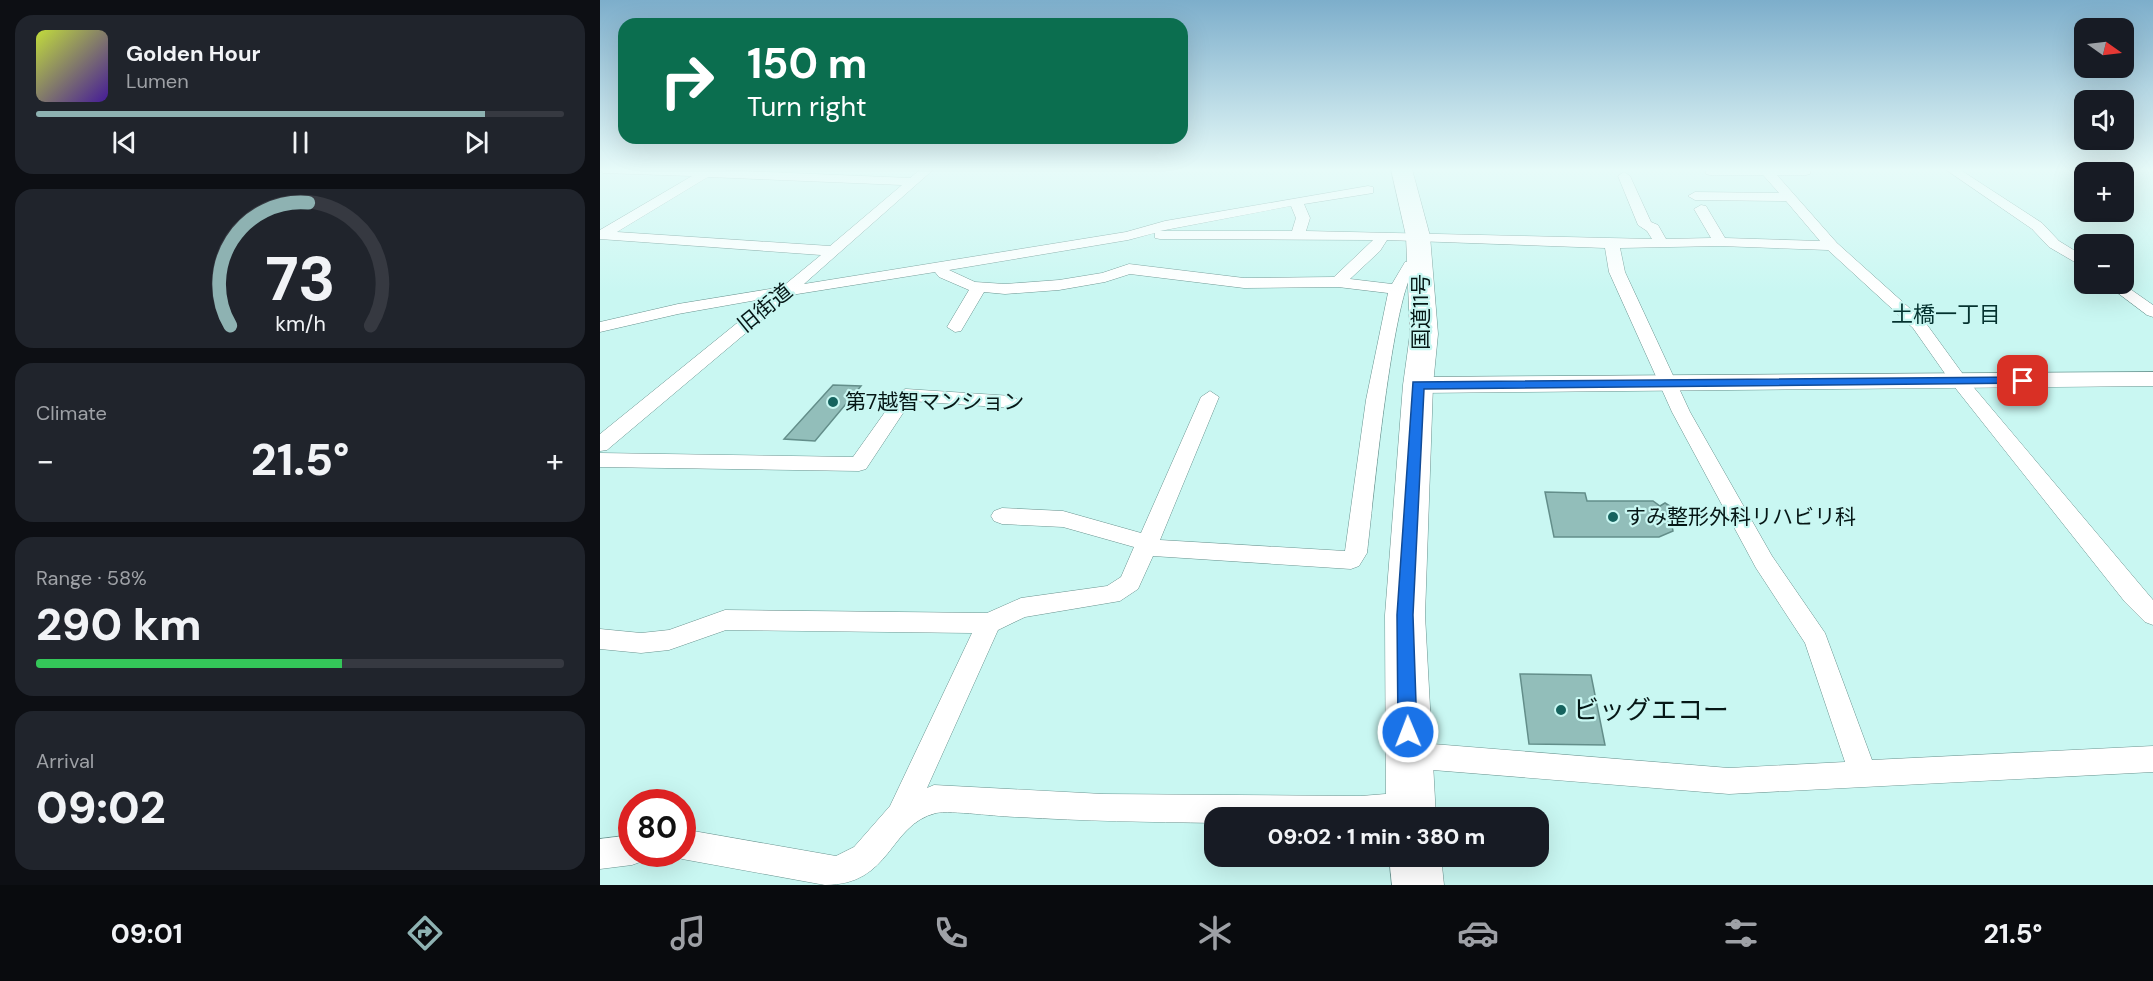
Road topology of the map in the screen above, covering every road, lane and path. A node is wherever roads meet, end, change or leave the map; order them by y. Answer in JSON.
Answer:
{"nodes":[{"id":1,"x":643,"y":210,"type":"edge"},
{"id":2,"x":881,"y":210,"type":"edge"},
{"id":3,"x":1250,"y":210,"type":"edge"},
{"id":4,"x":1300,"y":210,"type":"edge"},
{"id":5,"x":1410,"y":210,"type":"edge"},
{"id":6,"x":1639,"y":210,"type":"edge"},
{"id":7,"x":1702,"y":210,"type":"edge"},
{"id":8,"x":1799,"y":210,"type":"edge"},
{"id":9,"x":2016,"y":210,"type":"edge"},
{"id":10,"x":1143,"y":232,"type":"junction"},
{"id":11,"x":601,"y":235,"type":"edge"},
{"id":12,"x":1297,"y":236,"type":"junction"},
{"id":13,"x":1383,"y":236,"type":"junction"},
{"id":14,"x":1720,"y":242,"type":"junction"},
{"id":15,"x":1661,"y":243,"type":"junction"},
{"id":16,"x":1612,"y":244,"type":"junction"},
{"id":17,"x":1833,"y":246,"type":"junction"},
{"id":18,"x":1419,"y":250,"type":"junction"},
{"id":19,"x":834,"y":251,"type":"junction"},
{"id":20,"x":2074,"y":257,"type":"edge"},
{"id":21,"x":939,"y":268,"type":"junction"},
{"id":22,"x":1338,"y":282,"type":"junction"},
{"id":23,"x":979,"y":287,"type":"junction"},
{"id":24,"x":1397,"y":289,"type":"junction"},
{"id":25,"x":785,"y":292,"type":"junction"},
{"id":26,"x":2128,"y":294,"type":"edge"},
{"id":27,"x":2153,"y":312,"type":"edge"},
{"id":28,"x":600,"y":327,"type":"edge"},
{"id":29,"x":955,"y":327,"type":"dead end"},
{"id":30,"x":2153,"y":379,"type":"edge"},
{"id":31,"x":1959,"y":381,"type":"junction"},
{"id":32,"x":1670,"y":384,"type":"junction"},
{"id":33,"x":1418,"y":385,"type":"junction"},
{"id":34,"x":1210,"y":397,"type":"dead end"},
{"id":35,"x":1012,"y":402,"type":"dead end"},
{"id":36,"x":600,"y":445,"type":"edge"},
{"id":37,"x":600,"y":460,"type":"edge"},
{"id":38,"x":1002,"y":516,"type":"dead end"},
{"id":39,"x":1148,"y":545,"type":"junction"},
{"id":40,"x":2153,"y":615,"type":"edge"},
{"id":41,"x":989,"y":623,"type":"junction"},
{"id":42,"x":600,"y":639,"type":"edge"},
{"id":43,"x":1408,"y":755,"type":"junction"},
{"id":44,"x":2153,"y":759,"type":"edge"},
{"id":45,"x":1863,"y":774,"type":"junction"},
{"id":46,"x":1411,"y":807,"type":"edge"},
{"id":47,"x":1204,"y":809,"type":"edge"},
{"id":48,"x":900,"y":816,"type":"junction"},
{"id":49,"x":696,"y":847,"type":"edge"},
{"id":50,"x":618,"y":852,"type":"edge"},
{"id":51,"x":600,"y":854,"type":"edge"},
{"id":52,"x":1416,"y":867,"type":"edge"},
{"id":53,"x":1418,"y":885,"type":"edge"}],
"edges":[{"from":1,"to":11,"type":"street"},
{"from":2,"to":19,"type":"street","name":"旧街道"},
{"from":3,"to":10,"type":"street"},
{"from":4,"to":12,"type":"street"},
{"from":5,"to":18,"type":"highway","name":"国道11号"},
{"from":6,"to":15,"type":"street"},
{"from":7,"to":14,"type":"street"},
{"from":8,"to":17,"type":"street"},
{"from":9,"to":20,"type":"street"},
{"from":10,"to":12,"type":"street"},
{"from":10,"to":21,"type":"street"},
{"from":11,"to":19,"type":"street"},
{"from":12,"to":13,"type":"street"},
{"from":13,"to":18,"type":"street"},
{"from":13,"to":22,"type":"street"},
{"from":14,"to":15,"type":"street"},
{"from":14,"to":17,"type":"street"},
{"from":15,"to":16,"type":"street"},
{"from":16,"to":18,"type":"street"},
{"from":16,"to":32,"type":"street"},
{"from":17,"to":31,"type":"street"},
{"from":18,"to":24,"type":"street"},
{"from":18,"to":33,"type":"highway","name":"国道11号"},
{"from":19,"to":25,"type":"street","name":"旧街道"},
{"from":21,"to":23,"type":"street"},
{"from":21,"to":25,"type":"street"},
{"from":22,"to":23,"type":"street"},
{"from":22,"to":24,"type":"street"},
{"from":23,"to":29,"type":"street"},
{"from":24,"to":39,"type":"street"},
{"from":25,"to":28,"type":"street"},
{"from":25,"to":36,"type":"street","name":"旧街道"},
{"from":26,"to":27,"type":"street"},
{"from":30,"to":31,"type":"street"},
{"from":31,"to":32,"type":"street"},
{"from":31,"to":40,"type":"street"},
{"from":32,"to":33,"type":"street"},
{"from":32,"to":45,"type":"street"},
{"from":33,"to":43,"type":"highway","name":"国道11号"},
{"from":34,"to":39,"type":"street"},
{"from":35,"to":37,"type":"street"},
{"from":38,"to":39,"type":"street"},
{"from":39,"to":41,"type":"street"},
{"from":41,"to":42,"type":"street"},
{"from":41,"to":48,"type":"street"},
{"from":43,"to":45,"type":"street"},
{"from":43,"to":46,"type":"highway","name":"国道11号"},
{"from":44,"to":45,"type":"street"},
{"from":47,"to":48,"type":"street"},
{"from":48,"to":49,"type":"street"},
{"from":50,"to":51,"type":"street"},
{"from":52,"to":53,"type":"highway"}]}
